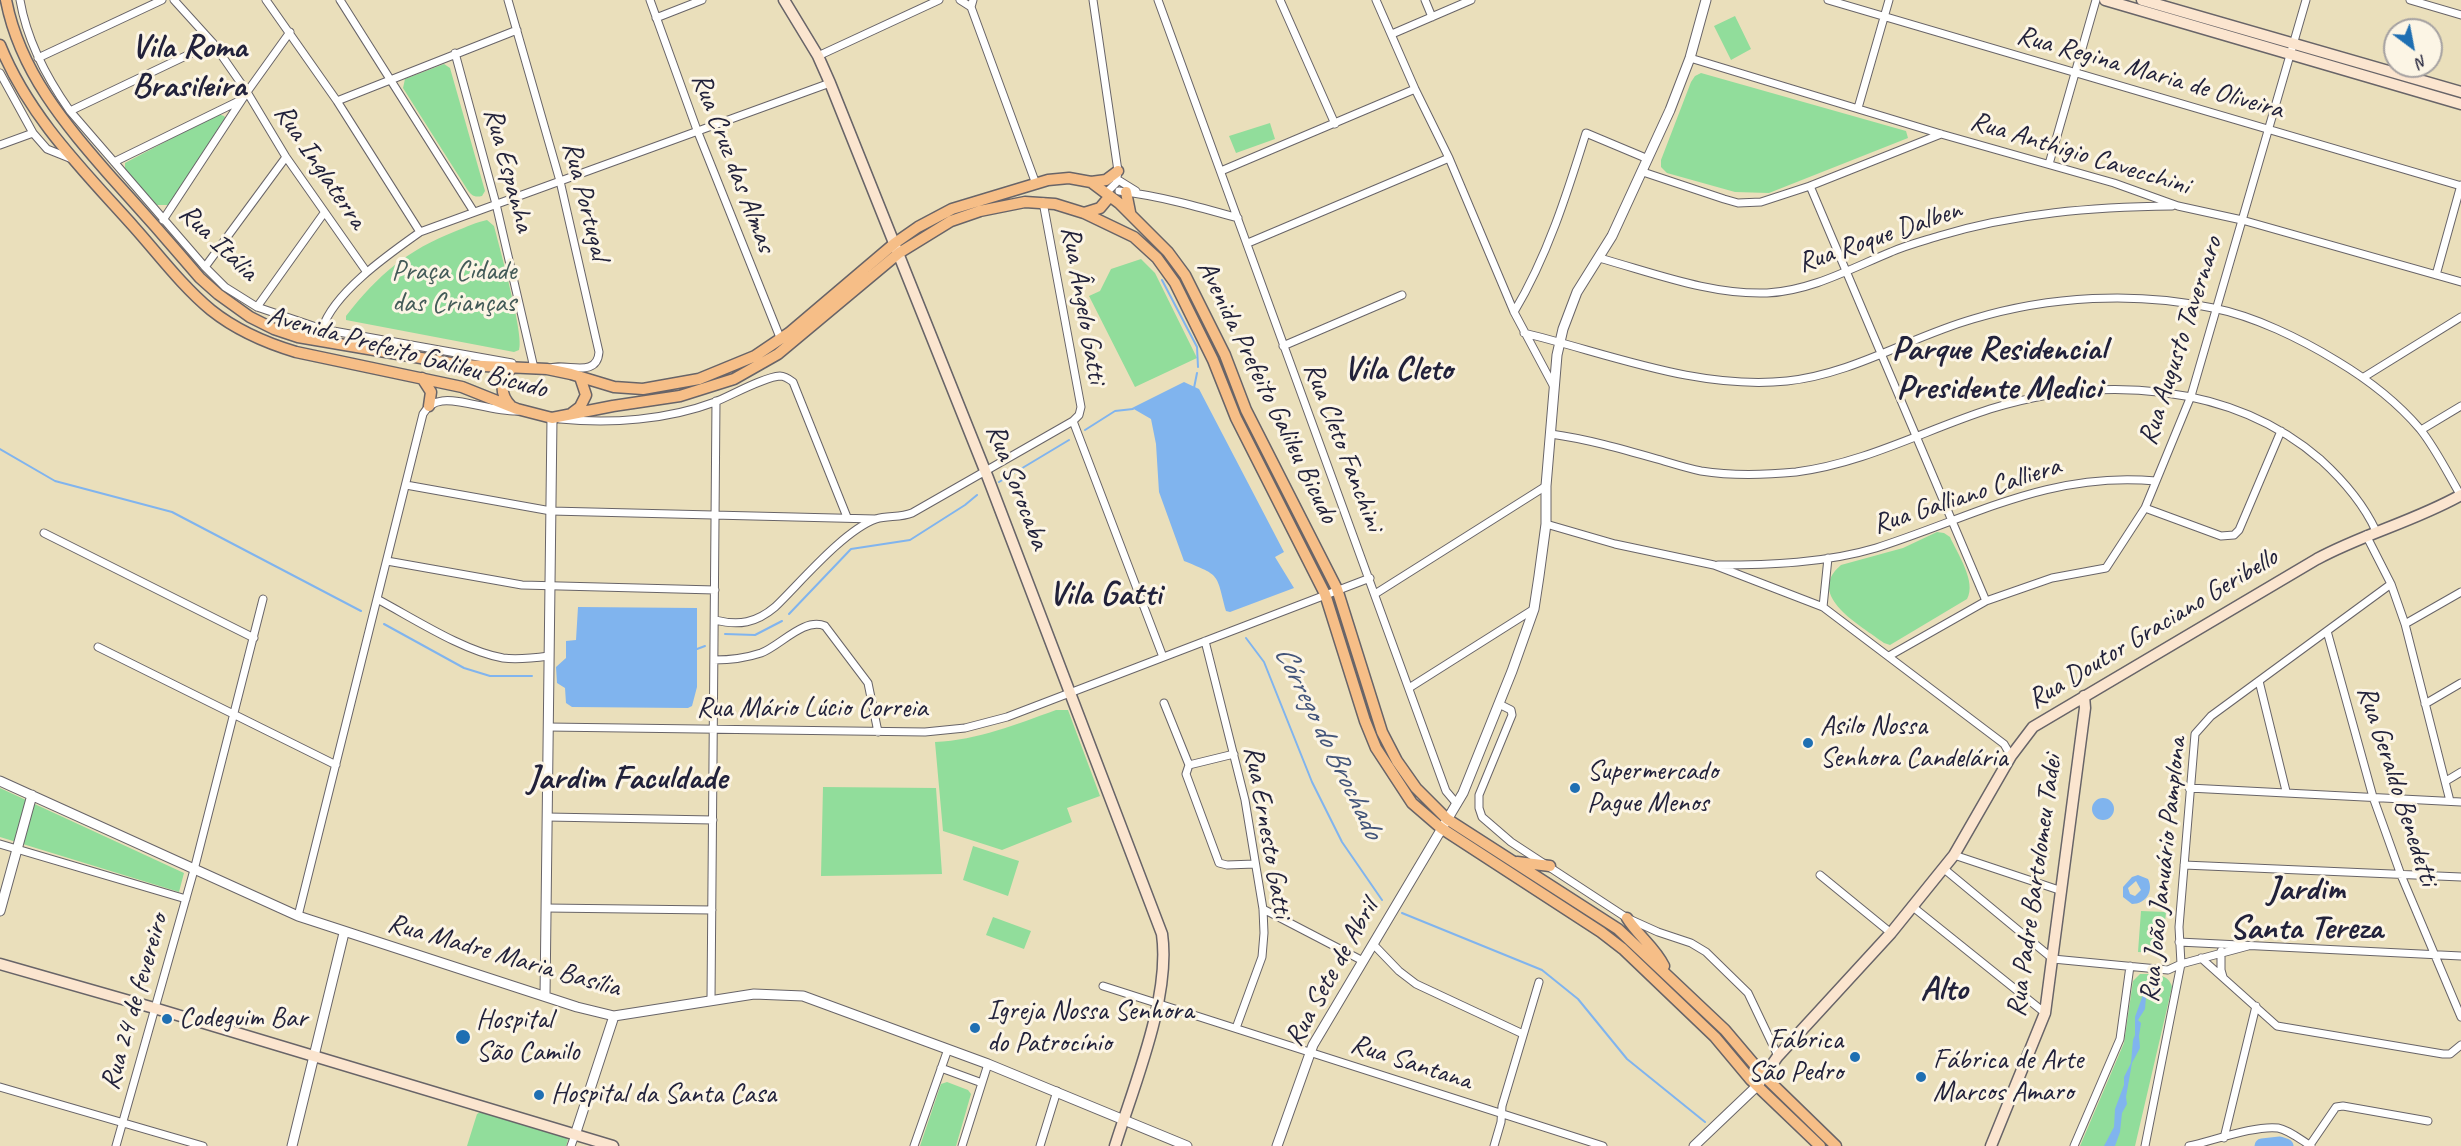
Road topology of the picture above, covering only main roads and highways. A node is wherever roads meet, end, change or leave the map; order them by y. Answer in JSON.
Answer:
{"nodes":[{"id":1,"x":6,"y":0,"type":"edge"},
{"id":2,"x":784,"y":0,"type":"edge"},
{"id":3,"x":2105,"y":0,"type":"edge"},
{"id":4,"x":2142,"y":0,"type":"edge"},
{"id":5,"x":0,"y":45,"type":"edge"},
{"id":6,"x":2292,"y":49,"type":"junction"},
{"id":7,"x":2461,"y":92,"type":"edge"},
{"id":8,"x":2461,"y":104,"type":"edge"},
{"id":9,"x":1091,"y":182,"type":"junction"},
{"id":10,"x":1117,"y":183,"type":"junction"},
{"id":11,"x":1084,"y":213,"type":"junction"},
{"id":12,"x":1132,"y":215,"type":"junction"},
{"id":13,"x":897,"y":248,"type":"junction"},
{"id":14,"x":512,"y":368,"type":"junction"},
{"id":15,"x":580,"y":377,"type":"junction"},
{"id":16,"x":422,"y":378,"type":"junction"},
{"id":17,"x":429,"y":406,"type":"road end"},
{"id":18,"x":521,"y":410,"type":"junction"},
{"id":19,"x":570,"y":415,"type":"junction"},
{"id":20,"x":2461,"y":495,"type":"edge"},
{"id":21,"x":2084,"y":696,"type":"junction"},
{"id":22,"x":1444,"y":824,"type":"junction"},
{"id":23,"x":1515,"y":862,"type":"junction"},
{"id":24,"x":1550,"y":866,"type":"road end"},
{"id":25,"x":1627,"y":918,"type":"road end"},
{"id":26,"x":0,"y":964,"type":"edge"},
{"id":27,"x":1667,"y":975,"type":"junction"},
{"id":28,"x":1764,"y":1076,"type":"junction"},
{"id":29,"x":1757,"y":1086,"type":"junction"},
{"id":30,"x":613,"y":1146,"type":"edge"},
{"id":31,"x":1115,"y":1146,"type":"edge"},
{"id":32,"x":1820,"y":1146,"type":"edge"},
{"id":33,"x":1836,"y":1146,"type":"edge"},
{"id":34,"x":1991,"y":1146,"type":"edge"}],
"edges":[{"from":1,"to":14,"type":"main road","name":"Avenida Prefeito Galileu Bicudo"},
{"from":2,"to":13,"type":"main road","name":"Rua Sorocaba"},
{"from":3,"to":6,"type":"main road"},
{"from":4,"to":6,"type":"main road"},
{"from":5,"to":16,"type":"main road","name":"Avenida Prefeito Galileu Bicudo"},
{"from":6,"to":7,"type":"main road"},
{"from":6,"to":8,"type":"main road"},
{"from":9,"to":10,"type":"main road","name":"Avenida Prefeito Galileu Bicudo"},
{"from":9,"to":10,"type":"main road"},
{"from":9,"to":13,"type":"main road","name":"Avenida Prefeito Galileu Bicudo"},
{"from":10,"to":11,"type":"main road"},
{"from":10,"to":12,"type":"main road","name":"Avenida Prefeito Galileu Bicudo"},
{"from":10,"to":12,"type":"main road"},
{"from":11,"to":13,"type":"main road","name":"Avenida Prefeito Galileu Bicudo"},
{"from":11,"to":22,"type":"main road","name":"Avenida Prefeito Galileu Bicudo"},
{"from":12,"to":22,"type":"main road","name":"Avenida Prefeito Galileu Bicudo"},
{"from":13,"to":15,"type":"main road","name":"Avenida Prefeito Galileu Bicudo"},
{"from":13,"to":19,"type":"main road","name":"Avenida Prefeito Galileu Bicudo"},
{"from":13,"to":31,"type":"main road","name":"Rua Sorocaba"},
{"from":14,"to":15,"type":"main road","name":"Avenida Prefeito Galileu Bicudo"},
{"from":14,"to":18,"type":"main road"},
{"from":15,"to":19,"type":"main road"},
{"from":16,"to":17,"type":"main road"},
{"from":16,"to":18,"type":"main road","name":"Avenida Prefeito Galileu Bicudo"},
{"from":18,"to":19,"type":"main road","name":"Avenida Prefeito Galileu Bicudo"},
{"from":20,"to":21,"type":"main road","name":"Rua Doutor Graciano Geribello"},
{"from":21,"to":28,"type":"main road","name":"Rua Doutor Graciano Geribello"},
{"from":21,"to":34,"type":"main road","name":"Rua Padre Bartolomeu Tadei"},
{"from":22,"to":23,"type":"main road","name":"Avenida Prefeito Galileu Bicudo"},
{"from":22,"to":29,"type":"main road"},
{"from":23,"to":24,"type":"main road"},
{"from":23,"to":27,"type":"main road","name":"Avenida Prefeito Galileu Bicudo"},
{"from":25,"to":27,"type":"main road"},
{"from":26,"to":30,"type":"main road"},
{"from":27,"to":28,"type":"main road","name":"Avenida Prefeito Galileu Bicudo"},
{"from":28,"to":29,"type":"main road","name":"Rua Doutor Graciano Geribello"},
{"from":28,"to":33,"type":"main road","name":"Avenida Prefeito Galileu Bicudo"},
{"from":29,"to":32,"type":"main road"}]}
